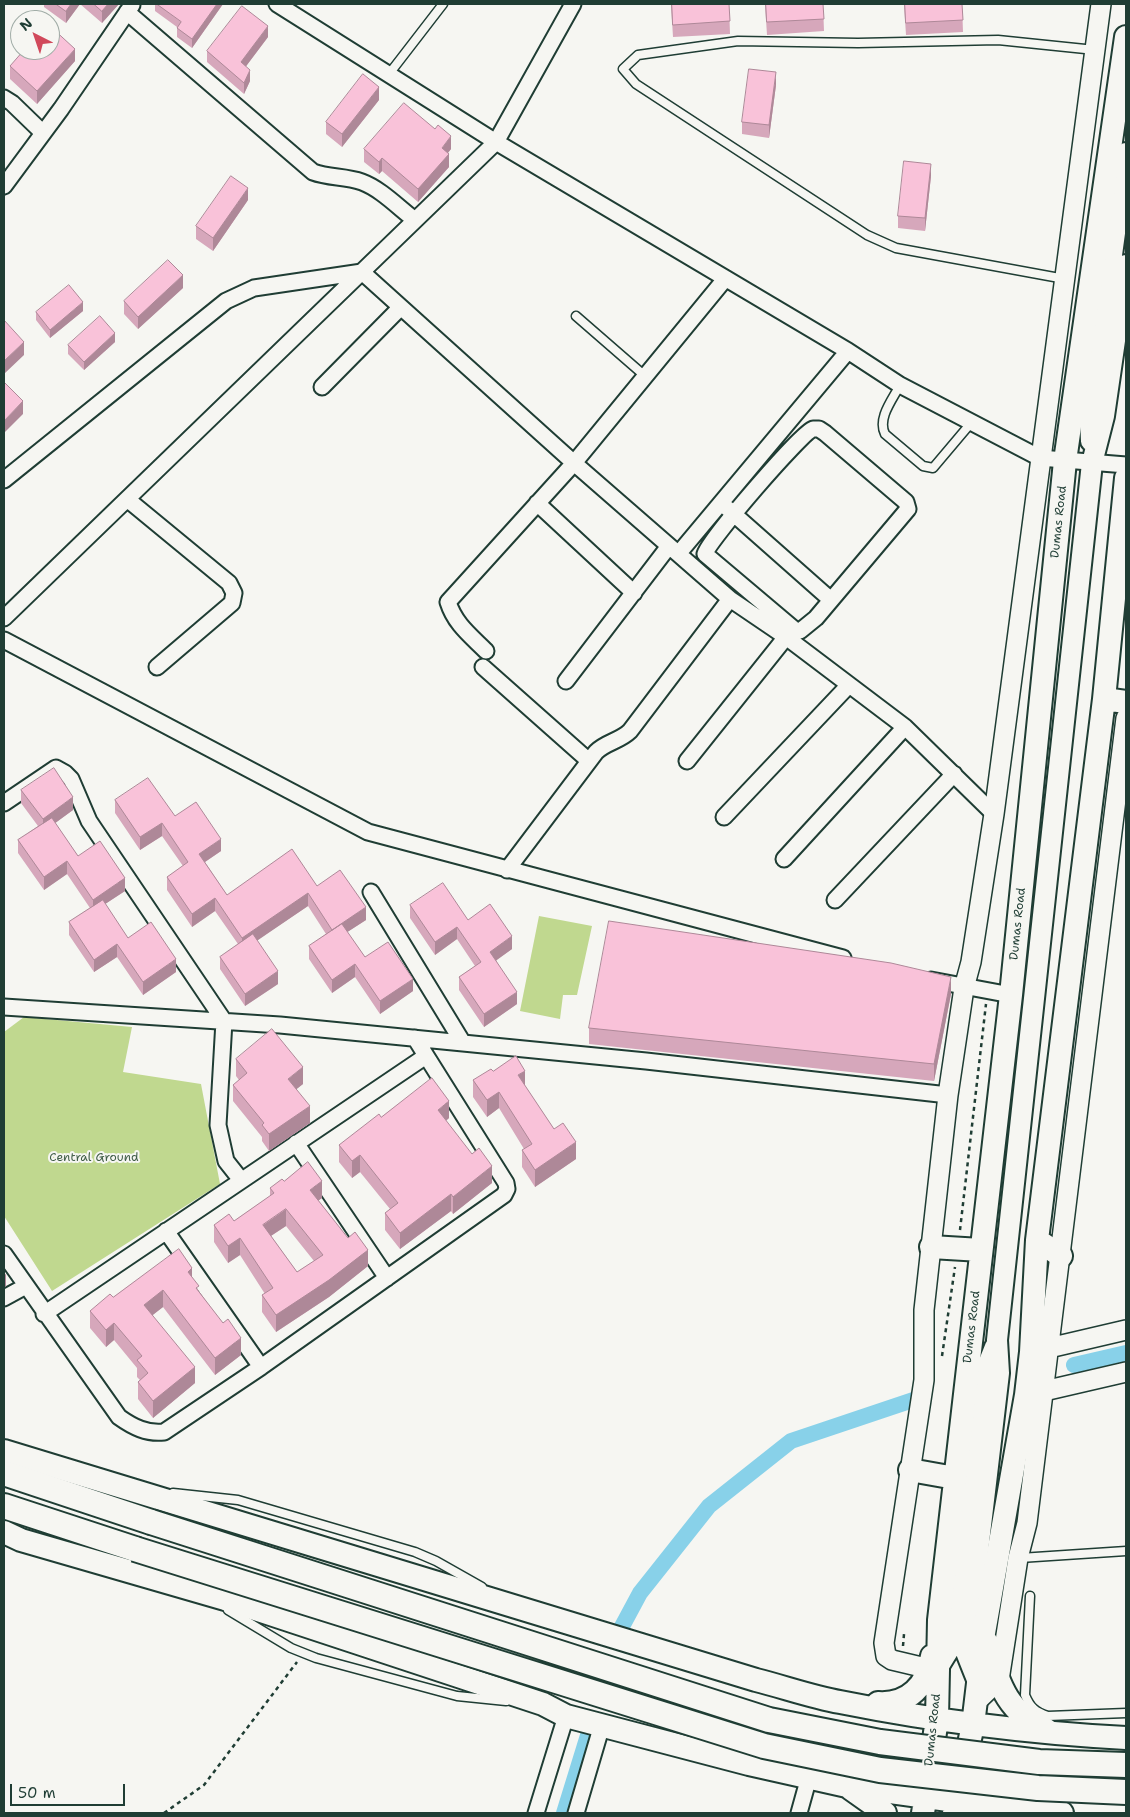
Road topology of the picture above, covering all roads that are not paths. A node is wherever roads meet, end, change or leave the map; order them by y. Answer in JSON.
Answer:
{"nodes":[{"id":1,"x":277,"y":4,"type":"edge"},
{"id":2,"x":443,"y":4,"type":"edge"},
{"id":3,"x":573,"y":4,"type":"edge"},
{"id":4,"x":1100,"y":4,"type":"edge"},
{"id":5,"x":130,"y":8,"type":"edge"},
{"id":6,"x":1126,"y":37,"type":"edge"},
{"id":7,"x":1095,"y":50,"type":"junction"},
{"id":8,"x":389,"y":74,"type":"junction"},
{"id":9,"x":4,"y":98,"type":"edge"},
{"id":10,"x":43,"y":133,"type":"junction"},
{"id":11,"x":496,"y":142,"type":"junction"},
{"id":12,"x":1126,"y":153,"type":"edge"},
{"id":13,"x":4,"y":186,"type":"edge"},
{"id":14,"x":415,"y":220,"type":"junction"},
{"id":15,"x":1126,"y":265,"type":"edge"},
{"id":16,"x":362,"y":272,"type":"junction"},
{"id":17,"x":725,"y":279,"type":"junction"},
{"id":18,"x":1065,"y":279,"type":"junction"},
{"id":19,"x":400,"y":308,"type":"junction"},
{"id":20,"x":576,"y":316,"type":"dead end"},
{"id":21,"x":848,"y":351,"type":"junction"},
{"id":22,"x":645,"y":376,"type":"junction"},
{"id":23,"x":900,"y":385,"type":"junction"},
{"id":24,"x":322,"y":387,"type":"dead end"},
{"id":25,"x":795,"y":414,"type":"junction"},
{"id":26,"x":971,"y":422,"type":"junction"},
{"id":27,"x":813,"y":429,"type":"junction"},
{"id":28,"x":1040,"y":458,"type":"junction"},
{"id":29,"x":1065,"y":461,"type":"junction"},
{"id":30,"x":574,"y":463,"type":"junction"},
{"id":31,"x":1092,"y":463,"type":"junction"},
{"id":32,"x":1126,"y":465,"type":"edge"},
{"id":33,"x":1126,"y":478,"type":"edge"},
{"id":34,"x":4,"y":480,"type":"edge"},
{"id":35,"x":127,"y":499,"type":"junction"},
{"id":36,"x":537,"y":503,"type":"junction"},
{"id":37,"x":721,"y":503,"type":"junction"},
{"id":38,"x":1124,"y":509,"type":"edge"},
{"id":39,"x":735,"y":515,"type":"junction"},
{"id":40,"x":674,"y":550,"type":"junction"},
{"id":41,"x":634,"y":593,"type":"junction"},
{"id":42,"x":730,"y":598,"type":"junction"},
{"id":43,"x":831,"y":600,"type":"junction"},
{"id":44,"x":4,"y":618,"type":"edge"},
{"id":45,"x":786,"y":637,"type":"junction"},
{"id":46,"x":4,"y":640,"type":"edge"},
{"id":47,"x":486,"y":651,"type":"dead end"},
{"id":48,"x":157,"y":667,"type":"dead end"},
{"id":49,"x":483,"y":667,"type":"dead end"},
{"id":50,"x":566,"y":681,"type":"dead end"},
{"id":51,"x":849,"y":685,"type":"junction"},
{"id":52,"x":1104,"y":699,"type":"junction"},
{"id":53,"x":1126,"y":702,"type":"edge"},
{"id":54,"x":1126,"y":718,"type":"edge"},
{"id":55,"x":904,"y":727,"type":"junction"},
{"id":56,"x":590,"y":761,"type":"junction"},
{"id":57,"x":687,"y":761,"type":"dead end"},
{"id":58,"x":954,"y":774,"type":"junction"},
{"id":59,"x":4,"y":803,"type":"edge"},
{"id":60,"x":994,"y":814,"type":"junction"},
{"id":61,"x":724,"y":817,"type":"dead end"},
{"id":62,"x":784,"y":859,"type":"dead end"},
{"id":63,"x":507,"y":870,"type":"junction"},
{"id":64,"x":371,"y":892,"type":"dead end"},
{"id":65,"x":835,"y":900,"type":"dead end"},
{"id":66,"x":854,"y":961,"type":"edge"},
{"id":67,"x":912,"y":976,"type":"edge"},
{"id":68,"x":964,"y":988,"type":"junction"},
{"id":69,"x":1011,"y":994,"type":"junction"},
{"id":70,"x":4,"y":1007,"type":"edge"},
{"id":71,"x":224,"y":1021,"type":"junction"},
{"id":72,"x":415,"y":1038,"type":"junction"},
{"id":73,"x":463,"y":1043,"type":"junction"},
{"id":74,"x":426,"y":1056,"type":"junction"},
{"id":75,"x":948,"y":1095,"type":"junction"},
{"id":76,"x":296,"y":1143,"type":"junction"},
{"id":77,"x":241,"y":1180,"type":"junction"},
{"id":78,"x":166,"y":1232,"type":"junction"},
{"id":79,"x":1037,"y":1240,"type":"junction"},
{"id":80,"x":931,"y":1247,"type":"junction"},
{"id":81,"x":981,"y":1250,"type":"junction"},
{"id":82,"x":4,"y":1254,"type":"edge"},
{"id":83,"x":1061,"y":1256,"type":"junction"},
{"id":84,"x":387,"y":1278,"type":"junction"},
{"id":85,"x":26,"y":1286,"type":"junction"},
{"id":86,"x":4,"y":1298,"type":"edge"},
{"id":87,"x":44,"y":1314,"type":"junction"},
{"id":88,"x":1126,"y":1330,"type":"edge"},
{"id":89,"x":997,"y":1340,"type":"junction"},
{"id":90,"x":1049,"y":1348,"type":"junction"},
{"id":91,"x":261,"y":1367,"type":"junction"},
{"id":92,"x":1126,"y":1372,"type":"edge"},
{"id":93,"x":1044,"y":1391,"type":"junction"},
{"id":94,"x":4,"y":1451,"type":"edge"},
{"id":95,"x":910,"y":1470,"type":"junction"},
{"id":96,"x":4,"y":1473,"type":"edge"},
{"id":97,"x":955,"y":1478,"type":"junction"},
{"id":98,"x":4,"y":1506,"type":"edge"},
{"id":99,"x":4,"y":1532,"type":"edge"},
{"id":100,"x":1126,"y":1551,"type":"edge"},
{"id":101,"x":1018,"y":1558,"type":"junction"},
{"id":102,"x":196,"y":1590,"type":"junction"},
{"id":103,"x":1030,"y":1596,"type":"dead end"},
{"id":104,"x":934,"y":1669,"type":"junction"},
{"id":105,"x":984,"y":1688,"type":"junction"},
{"id":106,"x":832,"y":1700,"type":"junction"},
{"id":107,"x":543,"y":1704,"type":"junction"},
{"id":108,"x":1126,"y":1713,"type":"edge"},
{"id":109,"x":566,"y":1716,"type":"junction"},
{"id":110,"x":937,"y":1719,"type":"junction"},
{"id":111,"x":602,"y":1725,"type":"junction"},
{"id":112,"x":973,"y":1725,"type":"junction"},
{"id":113,"x":1056,"y":1734,"type":"junction"},
{"id":114,"x":1126,"y":1738,"type":"edge"},
{"id":115,"x":1126,"y":1765,"type":"edge"},
{"id":116,"x":809,"y":1777,"type":"junction"},
{"id":117,"x":847,"y":1786,"type":"junction"},
{"id":118,"x":1126,"y":1792,"type":"edge"},
{"id":119,"x":924,"y":1805,"type":"edge"},
{"id":120,"x":955,"y":1807,"type":"edge"},
{"id":121,"x":536,"y":1813,"type":"edge"},
{"id":122,"x":576,"y":1813,"type":"edge"},
{"id":123,"x":799,"y":1813,"type":"edge"},
{"id":124,"x":885,"y":1813,"type":"edge"},
{"id":125,"x":1027,"y":1813,"type":"edge"},
{"id":126,"x":1062,"y":1813,"type":"edge"}],
"edges":[{"from":1,"to":8,"type":"street"},
{"from":2,"to":8,"type":"lane"},
{"from":3,"to":11,"type":"street"},
{"from":4,"to":7,"type":"street"},
{"from":5,"to":10,"type":"street"},
{"from":5,"to":14,"type":"street"},
{"from":6,"to":29,"type":"main road","name":"Dumas Road"},
{"from":7,"to":18,"type":"street"},
{"from":7,"to":18,"type":"lane"},
{"from":8,"to":11,"type":"street"},
{"from":9,"to":10,"type":"street"},
{"from":10,"to":13,"type":"street"},
{"from":11,"to":14,"type":"street"},
{"from":11,"to":17,"type":"street"},
{"from":12,"to":31,"type":"main road"},
{"from":14,"to":16,"type":"street"},
{"from":15,"to":31,"type":"main road"},
{"from":16,"to":19,"type":"street"},
{"from":16,"to":34,"type":"street"},
{"from":16,"to":35,"type":"street"},
{"from":17,"to":21,"type":"street"},
{"from":17,"to":22,"type":"street"},
{"from":18,"to":28,"type":"street"},
{"from":19,"to":24,"type":"street"},
{"from":19,"to":30,"type":"street"},
{"from":20,"to":22,"type":"lane"},
{"from":21,"to":23,"type":"street"},
{"from":21,"to":25,"type":"street"},
{"from":22,"to":30,"type":"street"},
{"from":23,"to":26,"type":"street"},
{"from":23,"to":26,"type":"lane"},
{"from":25,"to":27,"type":"street"},
{"from":25,"to":37,"type":"street"},
{"from":26,"to":28,"type":"street"},
{"from":27,"to":39,"type":"street"},
{"from":27,"to":43,"type":"street"},
{"from":28,"to":29,"type":"street"},
{"from":28,"to":60,"type":"street"},
{"from":29,"to":31,"type":"street"},
{"from":29,"to":69,"type":"main road","name":"Dumas Road"},
{"from":30,"to":36,"type":"street"},
{"from":30,"to":40,"type":"street"},
{"from":31,"to":32,"type":"street"},
{"from":31,"to":89,"type":"main road"},
{"from":33,"to":38,"type":"main road"},
{"from":35,"to":44,"type":"street"},
{"from":35,"to":48,"type":"street"},
{"from":36,"to":41,"type":"street"},
{"from":36,"to":47,"type":"street"},
{"from":37,"to":39,"type":"street"},
{"from":37,"to":40,"type":"street"},
{"from":38,"to":52,"type":"main road"},
{"from":39,"to":43,"type":"street"},
{"from":39,"to":43,"type":"street"},
{"from":40,"to":41,"type":"street"},
{"from":40,"to":42,"type":"street"},
{"from":41,"to":50,"type":"street"},
{"from":42,"to":45,"type":"street"},
{"from":42,"to":56,"type":"street"},
{"from":45,"to":51,"type":"street"},
{"from":45,"to":57,"type":"street"},
{"from":46,"to":63,"type":"street"},
{"from":49,"to":56,"type":"street"},
{"from":51,"to":55,"type":"street"},
{"from":51,"to":61,"type":"street"},
{"from":52,"to":53,"type":"main road"},
{"from":52,"to":79,"type":"main road"},
{"from":54,"to":83,"type":"street"},
{"from":55,"to":58,"type":"street"},
{"from":55,"to":62,"type":"street"},
{"from":56,"to":63,"type":"street"},
{"from":58,"to":60,"type":"street"},
{"from":58,"to":65,"type":"street"},
{"from":59,"to":71,"type":"street"},
{"from":60,"to":68,"type":"street"},
{"from":63,"to":66,"type":"street"},
{"from":64,"to":73,"type":"street"},
{"from":67,"to":68,"type":"street"},
{"from":68,"to":69,"type":"street"},
{"from":68,"to":75,"type":"street"},
{"from":69,"to":81,"type":"main road","name":"Dumas Road"},
{"from":70,"to":71,"type":"street"},
{"from":71,"to":72,"type":"street"},
{"from":71,"to":77,"type":"street"},
{"from":72,"to":73,"type":"street"},
{"from":72,"to":74,"type":"street"},
{"from":73,"to":75,"type":"street"},
{"from":74,"to":76,"type":"street"},
{"from":74,"to":84,"type":"street"},
{"from":75,"to":80,"type":"street"},
{"from":76,"to":77,"type":"street"},
{"from":76,"to":84,"type":"street"},
{"from":77,"to":78,"type":"street"},
{"from":78,"to":87,"type":"street"},
{"from":78,"to":91,"type":"street"},
{"from":79,"to":83,"type":"main road"},
{"from":79,"to":105,"type":"main road"},
{"from":80,"to":81,"type":"main road"},
{"from":80,"to":95,"type":"street"},
{"from":81,"to":97,"type":"main road","name":"Dumas Road"},
{"from":82,"to":85,"type":"street"},
{"from":83,"to":90,"type":"street"},
{"from":84,"to":91,"type":"street"},
{"from":85,"to":86,"type":"street"},
{"from":85,"to":87,"type":"street"},
{"from":87,"to":91,"type":"street"},
{"from":88,"to":90,"type":"street"},
{"from":89,"to":104,"type":"main road"},
{"from":89,"to":105,"type":"main road"},
{"from":90,"to":93,"type":"street"},
{"from":92,"to":93,"type":"street"},
{"from":93,"to":101,"type":"street"},
{"from":94,"to":106,"type":"main road"},
{"from":95,"to":97,"type":"main road"},
{"from":95,"to":104,"type":"street"},
{"from":96,"to":115,"type":"highway","bridge":true},
{"from":97,"to":104,"type":"main road","name":"Dumas Road"},
{"from":98,"to":118,"type":"highway","bridge":true},
{"from":99,"to":102,"type":"main road"},
{"from":100,"to":101,"type":"lane"},
{"from":101,"to":105,"type":"street"},
{"from":102,"to":107,"type":"main road"},
{"from":102,"to":107,"type":"lane"},
{"from":103,"to":108,"type":"lane"},
{"from":104,"to":106,"type":"main road"},
{"from":104,"to":110,"type":"main road","name":"Dumas Road"},
{"from":105,"to":112,"type":"main road"},
{"from":105,"to":113,"type":"main road"},
{"from":106,"to":110,"type":"main road"},
{"from":107,"to":109,"type":"main road"},
{"from":109,"to":111,"type":"main road"},
{"from":109,"to":121,"type":"street"},
{"from":110,"to":112,"type":"main road"},
{"from":110,"to":119,"type":"main road","name":"Dumas Road"},
{"from":111,"to":116,"type":"main road"},
{"from":111,"to":122,"type":"street"},
{"from":112,"to":113,"type":"main road"},
{"from":112,"to":120,"type":"main road"},
{"from":113,"to":114,"type":"main road"},
{"from":116,"to":117,"type":"main road"},
{"from":116,"to":123,"type":"street"},
{"from":117,"to":119,"type":"main road"},
{"from":117,"to":124,"type":"main road"},
{"from":119,"to":120,"type":"main road"},
{"from":120,"to":125,"type":"main road"},
{"from":125,"to":126,"type":"main road"}]}
